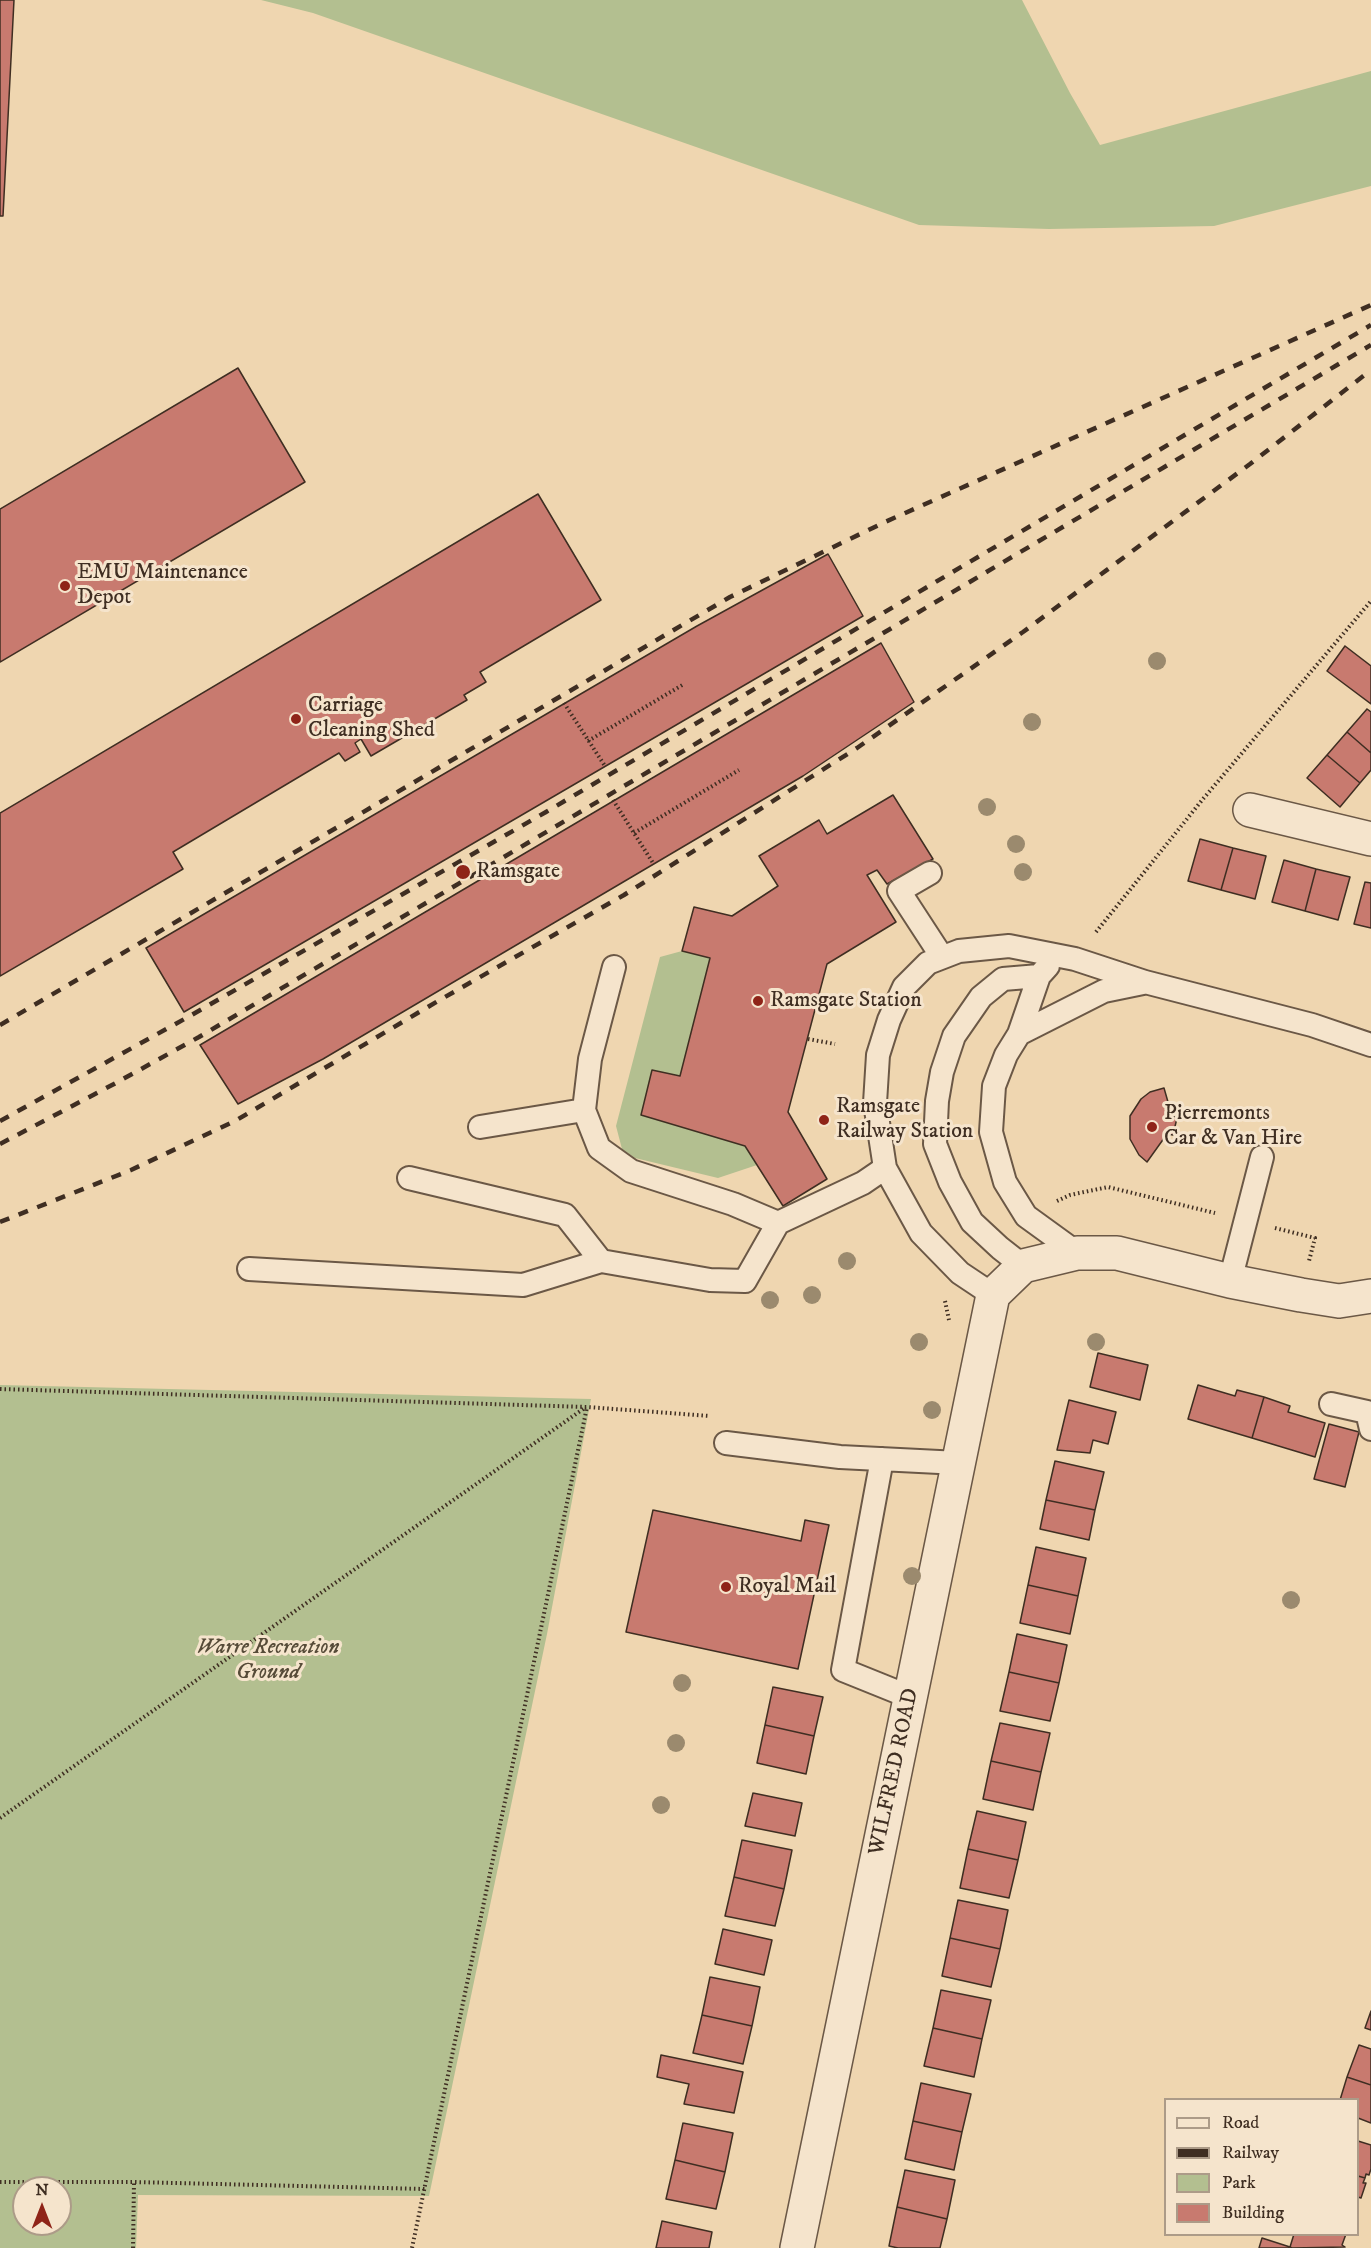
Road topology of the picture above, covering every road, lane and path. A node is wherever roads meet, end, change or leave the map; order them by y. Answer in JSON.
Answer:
{"nodes":[{"id":1,"x":1371,"y":601,"type":"edge"},
{"id":2,"x":684,"y":684,"type":"dead end"},
{"id":3,"x":564,"y":703,"type":"dead end"},
{"id":4,"x":588,"y":741,"type":"junction"},
{"id":5,"x":605,"y":766,"type":"dead end"},
{"id":6,"x":738,"y":770,"type":"dead end"},
{"id":7,"x":613,"y":800,"type":"dead end"},
{"id":8,"x":1251,"y":810,"type":"dead end"},
{"id":9,"x":634,"y":833,"type":"junction"},
{"id":10,"x":1371,"y":839,"type":"edge"},
{"id":11,"x":653,"y":863,"type":"dead end"},
{"id":12,"x":930,"y":873,"type":"dead end"},
{"id":13,"x":942,"y":957,"type":"junction"},
{"id":14,"x":1066,"y":957,"type":"junction"},
{"id":15,"x":614,"y":967,"type":"dead end"},
{"id":16,"x":1039,"y":976,"type":"junction"},
{"id":17,"x":1145,"y":982,"type":"junction"},
{"id":18,"x":1019,"y":1034,"type":"junction"},
{"id":19,"x":808,"y":1038,"type":"dead end"},
{"id":20,"x":835,"y":1044,"type":"dead end"},
{"id":21,"x":1371,"y":1046,"type":"edge"},
{"id":22,"x":584,"y":1110,"type":"junction"},
{"id":23,"x":480,"y":1127,"type":"dead end"},
{"id":24,"x":1262,"y":1157,"type":"dead end"},
{"id":25,"x":885,"y":1168,"type":"junction"},
{"id":26,"x":409,"y":1178,"type":"dead end"},
{"id":27,"x":778,"y":1223,"type":"junction"},
{"id":28,"x":1077,"y":1253,"type":"junction"},
{"id":29,"x":601,"y":1261,"type":"junction"},
{"id":30,"x":1023,"y":1266,"type":"junction"},
{"id":31,"x":249,"y":1269,"type":"dead end"},
{"id":32,"x":1230,"y":1281,"type":"junction"},
{"id":33,"x":993,"y":1295,"type":"junction"},
{"id":34,"x":1371,"y":1296,"type":"edge"},
{"id":35,"x":0,"y":1389,"type":"edge"},
{"id":36,"x":1331,"y":1404,"type":"dead end"},
{"id":37,"x":587,"y":1407,"type":"junction"},
{"id":38,"x":1371,"y":1429,"type":"edge"},
{"id":39,"x":726,"y":1443,"type":"dead end"},
{"id":40,"x":882,"y":1459,"type":"junction"},
{"id":41,"x":959,"y":1462,"type":"junction"},
{"id":42,"x":910,"y":1697,"type":"junction"},
{"id":43,"x":0,"y":1818,"type":"edge"},
{"id":44,"x":0,"y":2182,"type":"edge"},
{"id":45,"x":134,"y":2182,"type":"junction"},
{"id":46,"x":425,"y":2189,"type":"junction"},
{"id":47,"x":133,"y":2248,"type":"edge"},
{"id":48,"x":412,"y":2248,"type":"edge"},
{"id":49,"x":797,"y":2248,"type":"edge"}],
"edges":[{"from":1,"to":14,"type":"path"},
{"from":2,"to":4,"type":"path"},
{"from":3,"to":4,"type":"path"},
{"from":4,"to":5,"type":"path"},
{"from":6,"to":9,"type":"path"},
{"from":7,"to":9,"type":"path"},
{"from":8,"to":10,"type":"street"},
{"from":9,"to":11,"type":"path"},
{"from":12,"to":13,"type":"lane"},
{"from":13,"to":14,"type":"lane"},
{"from":13,"to":25,"type":"lane"},
{"from":14,"to":16,"type":"lane"},
{"from":14,"to":17,"type":"lane"},
{"from":15,"to":22,"type":"lane"},
{"from":16,"to":18,"type":"lane"},
{"from":16,"to":30,"type":"lane"},
{"from":17,"to":18,"type":"lane"},
{"from":17,"to":21,"type":"lane"},
{"from":18,"to":28,"type":"lane"},
{"from":19,"to":20,"type":"path"},
{"from":22,"to":23,"type":"lane"},
{"from":22,"to":27,"type":"lane"},
{"from":24,"to":32,"type":"lane"},
{"from":25,"to":27,"type":"lane"},
{"from":25,"to":33,"type":"lane"},
{"from":26,"to":29,"type":"lane"},
{"from":27,"to":29,"type":"lane"},
{"from":28,"to":30,"type":"street"},
{"from":28,"to":32,"type":"street"},
{"from":29,"to":31,"type":"lane"},
{"from":30,"to":33,"type":"street"},
{"from":32,"to":34,"type":"street"},
{"from":33,"to":41,"type":"street","name":"WILFRED ROAD"},
{"from":35,"to":37,"type":"path"},
{"from":36,"to":38,"type":"lane"},
{"from":37,"to":43,"type":"path"},
{"from":37,"to":46,"type":"path"},
{"from":39,"to":40,"type":"lane"},
{"from":40,"to":41,"type":"lane"},
{"from":40,"to":42,"type":"lane"},
{"from":41,"to":42,"type":"street","name":"WILFRED ROAD"},
{"from":42,"to":49,"type":"street","name":"WILFRED ROAD"},
{"from":44,"to":45,"type":"path"},
{"from":45,"to":46,"type":"path"},
{"from":45,"to":47,"type":"path"},
{"from":46,"to":48,"type":"path"}]}
